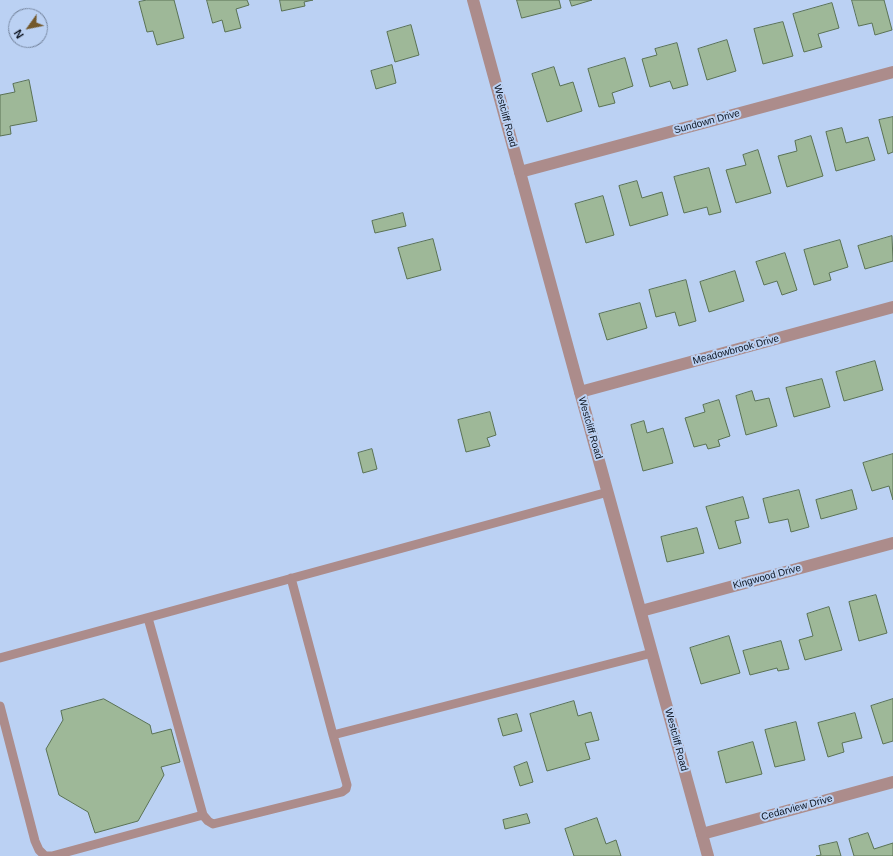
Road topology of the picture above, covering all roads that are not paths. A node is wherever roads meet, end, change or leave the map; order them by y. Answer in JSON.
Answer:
{"nodes":[{"id":1,"x":473,"y":0,"type":"edge"},
{"id":2,"x":893,"y":72,"type":"edge"},
{"id":3,"x":520,"y":172,"type":"junction"},
{"id":4,"x":893,"y":308,"type":"edge"},
{"id":5,"x":580,"y":392,"type":"junction"},
{"id":6,"x":608,"y":492,"type":"junction"},
{"id":7,"x":893,"y":543,"type":"edge"},
{"id":8,"x":291,"y":578,"type":"junction"},
{"id":9,"x":641,"y":611,"type":"junction"},
{"id":10,"x":148,"y":618,"type":"junction"},
{"id":11,"x":652,"y":653,"type":"junction"},
{"id":12,"x":0,"y":658,"type":"edge"},
{"id":13,"x":0,"y":706,"type":"edge"},
{"id":14,"x":333,"y":735,"type":"junction"},
{"id":15,"x":893,"y":782,"type":"edge"},
{"id":16,"x":204,"y":815,"type":"junction"},
{"id":17,"x":702,"y":834,"type":"junction"},
{"id":18,"x":708,"y":856,"type":"edge"}],
"edges":[{"from":1,"to":3,"type":"street","name":"Westcliff Road"},
{"from":2,"to":3,"type":"street","name":"Sundown Drive"},
{"from":3,"to":5,"type":"street","name":"Westcliff Road"},
{"from":4,"to":5,"type":"street","name":"Meadowbrook Drive"},
{"from":5,"to":6,"type":"street","name":"Westcliff Road"},
{"from":6,"to":8,"type":"lane"},
{"from":6,"to":9,"type":"street","name":"Westcliff Road"},
{"from":7,"to":9,"type":"street","name":"Kingwood Drive"},
{"from":8,"to":10,"type":"lane"},
{"from":8,"to":14,"type":"lane"},
{"from":9,"to":11,"type":"street","name":"Westcliff Road"},
{"from":10,"to":12,"type":"lane"},
{"from":10,"to":16,"type":"lane"},
{"from":11,"to":14,"type":"lane"},
{"from":11,"to":17,"type":"street","name":"Westcliff Road"},
{"from":13,"to":16,"type":"lane"},
{"from":14,"to":16,"type":"lane"},
{"from":15,"to":17,"type":"street","name":"Cedarview Drive"},
{"from":17,"to":18,"type":"street","name":"Westcliff Road"}]}
